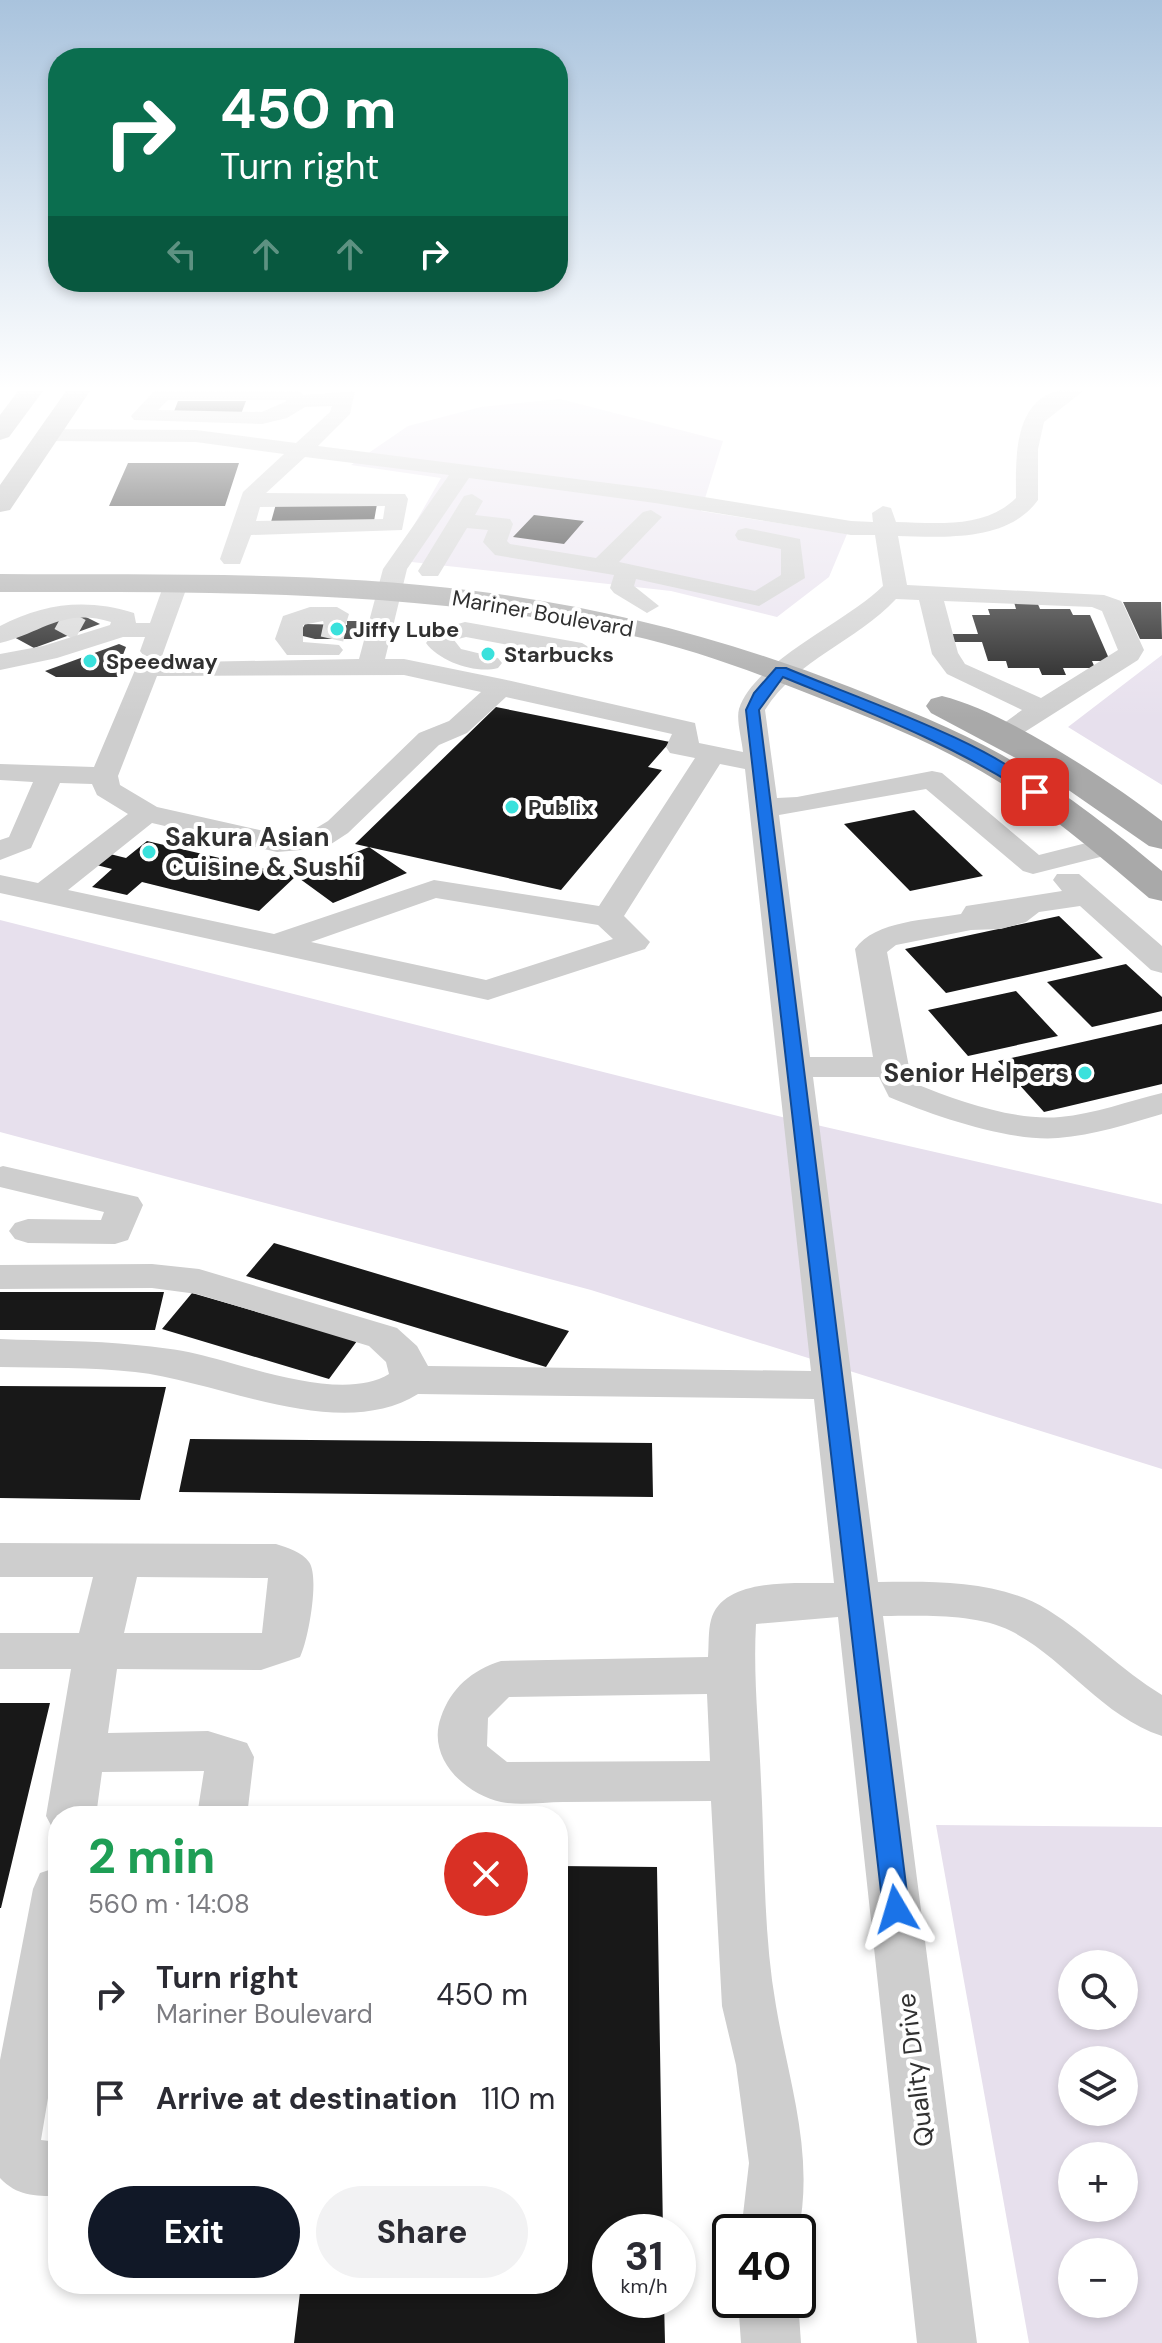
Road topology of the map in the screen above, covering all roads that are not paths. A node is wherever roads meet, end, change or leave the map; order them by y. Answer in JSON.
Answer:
{"nodes":[{"id":1,"x":251,"y":500,"type":"edge"},
{"id":2,"x":397,"y":500,"type":"edge"},
{"id":3,"x":447,"y":500,"type":"edge"},
{"id":4,"x":472,"y":500,"type":"edge"},
{"id":5,"x":667,"y":500,"type":"edge"},
{"id":6,"x":676,"y":500,"type":"edge"},
{"id":7,"x":1027,"y":500,"type":"edge"},
{"id":8,"x":516,"y":511,"type":"junction"},
{"id":9,"x":651,"y":517,"type":"junction"},
{"id":10,"x":458,"y":521,"type":"junction"},
{"id":11,"x":884,"y":521,"type":"junction"},
{"id":12,"x":242,"y":528,"type":"junction"},
{"id":13,"x":232,"y":559,"type":"junction"},
{"id":14,"x":0,"y":560,"type":"edge"},
{"id":15,"x":601,"y":566,"type":"junction"},
{"id":16,"x":631,"y":571,"type":"junction"},
{"id":17,"x":406,"y":581,"type":"junction"},
{"id":18,"x":0,"y":583,"type":"edge"},
{"id":19,"x":176,"y":584,"type":"junction"},
{"id":20,"x":891,"y":592,"type":"junction"},
{"id":21,"x":930,"y":594,"type":"junction"},
{"id":22,"x":647,"y":606,"type":"junction"},
{"id":23,"x":60,"y":630,"type":"junction"},
{"id":24,"x":121,"y":630,"type":"junction"},
{"id":25,"x":160,"y":630,"type":"junction"},
{"id":26,"x":0,"y":636,"type":"edge"},
{"id":27,"x":0,"y":662,"type":"edge"},
{"id":28,"x":796,"y":662,"type":"junction"},
{"id":29,"x":147,"y":668,"type":"junction"},
{"id":30,"x":383,"y":668,"type":"junction"},
{"id":31,"x":543,"y":684,"type":"junction"},
{"id":32,"x":502,"y":687,"type":"junction"},
{"id":33,"x":1042,"y":709,"type":"junction"},
{"id":34,"x":1002,"y":734,"type":"junction"},
{"id":35,"x":712,"y":754,"type":"junction"},
{"id":36,"x":756,"y":763,"type":"junction"},
{"id":37,"x":0,"y":772,"type":"edge"},
{"id":38,"x":51,"y":772,"type":"junction"},
{"id":39,"x":104,"y":776,"type":"junction"},
{"id":40,"x":763,"y":807,"type":"junction"},
{"id":41,"x":147,"y":813,"type":"junction"},
{"id":42,"x":1162,"y":838,"type":"edge"},
{"id":43,"x":1110,"y":846,"type":"junction"},
{"id":44,"x":1162,"y":850,"type":"edge"},
{"id":45,"x":0,"y":851,"type":"edge"},
{"id":46,"x":1048,"y":861,"type":"junction"},
{"id":47,"x":0,"y":884,"type":"edge"},
{"id":48,"x":1162,"y":890,"type":"edge"},
{"id":49,"x":43,"y":894,"type":"junction"},
{"id":50,"x":1086,"y":896,"type":"junction"},
{"id":51,"x":608,"y":917,"type":"junction"},
{"id":52,"x":274,"y":945,"type":"junction"},
{"id":53,"x":1161,"y":964,"type":"edge"},
{"id":54,"x":797,"y":1067,"type":"junction"},
{"id":55,"x":892,"y":1067,"type":"junction"},
{"id":56,"x":1162,"y":1103,"type":"edge"},
{"id":57,"x":3,"y":1177,"type":"dead end"},
{"id":58,"x":12,"y":1231,"type":"edge"},
{"id":59,"x":0,"y":1277,"type":"edge"},
{"id":60,"x":0,"y":1353,"type":"edge"},
{"id":61,"x":410,"y":1380,"type":"junction"},
{"id":62,"x":834,"y":1385,"type":"junction"},
{"id":63,"x":0,"y":1560,"type":"edge"},
{"id":64,"x":119,"y":1560,"type":"junction"},
{"id":65,"x":859,"y":1599,"type":"junction"},
{"id":66,"x":0,"y":1651,"type":"edge"},
{"id":67,"x":97,"y":1652,"type":"junction"},
{"id":68,"x":730,"y":1675,"type":"junction"},
{"id":69,"x":1162,"y":1717,"type":"edge"},
{"id":70,"x":83,"y":1753,"type":"junction"},
{"id":71,"x":737,"y":1781,"type":"junction"},
{"id":72,"x":73,"y":1806,"type":"edge"},
{"id":73,"x":223,"y":1806,"type":"edge"},
{"id":74,"x":48,"y":1944,"type":"edge"},
{"id":75,"x":48,"y":2169,"type":"edge"},
{"id":76,"x":772,"y":2214,"type":"edge"},
{"id":77,"x":769,"y":2318,"type":"edge"},
{"id":78,"x":771,"y":2343,"type":"edge"},
{"id":79,"x":947,"y":2343,"type":"edge"}],
"edges":[{"from":1,"to":12,"type":"street"},
{"from":2,"to":12,"type":"street"},
{"from":3,"to":17,"type":"street"},
{"from":4,"to":10,"type":"street"},
{"from":5,"to":9,"type":"street"},
{"from":6,"to":11,"type":"street"},
{"from":7,"to":11,"type":"street"},
{"from":8,"to":9,"type":"street"},
{"from":8,"to":10,"type":"street"},
{"from":8,"to":15,"type":"street"},
{"from":9,"to":15,"type":"street"},
{"from":9,"to":16,"type":"street"},
{"from":10,"to":17,"type":"street"},
{"from":11,"to":20,"type":"street"},
{"from":12,"to":13,"type":"street"},
{"from":13,"to":14,"type":"main road","name":"Mariner Boulevard"},
{"from":13,"to":17,"type":"main road","name":"Mariner Boulevard"},
{"from":15,"to":16,"type":"street"},
{"from":16,"to":22,"type":"street"},
{"from":17,"to":19,"type":"main road","name":"Mariner Boulevard"},
{"from":17,"to":22,"type":"main road","name":"Mariner Boulevard"},
{"from":17,"to":28,"type":"main road","name":"Mariner Boulevard"},
{"from":17,"to":30,"type":"street"},
{"from":18,"to":19,"type":"main road","name":"Mariner Boulevard"},
{"from":19,"to":25,"type":"street"},
{"from":20,"to":21,"type":"street"},
{"from":20,"to":28,"type":"street","name":"Quality Drive"},
{"from":21,"to":33,"type":"street"},
{"from":21,"to":33,"type":"street"},
{"from":22,"to":28,"type":"main road","name":"Mariner Boulevard"},
{"from":23,"to":24,"type":"street"},
{"from":23,"to":24,"type":"street"},
{"from":23,"to":26,"type":"street"},
{"from":23,"to":27,"type":"street"},
{"from":24,"to":25,"type":"street"},
{"from":25,"to":29,"type":"street"},
{"from":28,"to":34,"type":"main road","name":"Mariner Boulevard"},
{"from":28,"to":36,"type":"street","name":"Quality Drive"},
{"from":28,"to":43,"type":"main road","name":"Mariner Boulevard"},
{"from":29,"to":30,"type":"street"},
{"from":29,"to":39,"type":"street"},
{"from":30,"to":32,"type":"street"},
{"from":31,"to":31,"type":"street"},
{"from":31,"to":32,"type":"street"},
{"from":31,"to":35,"type":"street"},
{"from":32,"to":41,"type":"street"},
{"from":33,"to":34,"type":"street"},
{"from":34,"to":42,"type":"main road","name":"Mariner Boulevard"},
{"from":35,"to":36,"type":"street"},
{"from":35,"to":51,"type":"street"},
{"from":36,"to":40,"type":"street","name":"Quality Drive"},
{"from":37,"to":38,"type":"street"},
{"from":38,"to":39,"type":"street"},
{"from":38,"to":45,"type":"street"},
{"from":39,"to":41,"type":"street"},
{"from":40,"to":46,"type":"street"},
{"from":40,"to":54,"type":"street","name":"Quality Drive"},
{"from":41,"to":49,"type":"street"},
{"from":43,"to":44,"type":"main road"},
{"from":43,"to":46,"type":"street"},
{"from":43,"to":48,"type":"main road","name":"Mariner Boulevard"},
{"from":46,"to":50,"type":"street"},
{"from":47,"to":49,"type":"street"},
{"from":49,"to":52,"type":"street"},
{"from":50,"to":53,"type":"street"},
{"from":50,"to":55,"type":"street"},
{"from":51,"to":52,"type":"street"},
{"from":51,"to":52,"type":"street"},
{"from":54,"to":55,"type":"street"},
{"from":54,"to":62,"type":"street","name":"Quality Drive"},
{"from":55,"to":56,"type":"street"},
{"from":57,"to":58,"type":"street"},
{"from":59,"to":61,"type":"street"},
{"from":60,"to":61,"type":"street"},
{"from":61,"to":62,"type":"street"},
{"from":62,"to":65,"type":"street","name":"Quality Drive"},
{"from":63,"to":64,"type":"street"},
{"from":64,"to":67,"type":"street"},
{"from":64,"to":67,"type":"street"},
{"from":65,"to":68,"type":"street"},
{"from":65,"to":69,"type":"street"},
{"from":65,"to":79,"type":"street","name":"Quality Drive"},
{"from":66,"to":67,"type":"street"},
{"from":67,"to":70,"type":"street"},
{"from":68,"to":71,"type":"street"},
{"from":68,"to":71,"type":"street"},
{"from":70,"to":72,"type":"street"},
{"from":70,"to":73,"type":"street"},
{"from":71,"to":76,"type":"street"},
{"from":74,"to":75,"type":"street"},
{"from":77,"to":78,"type":"street"}]}
